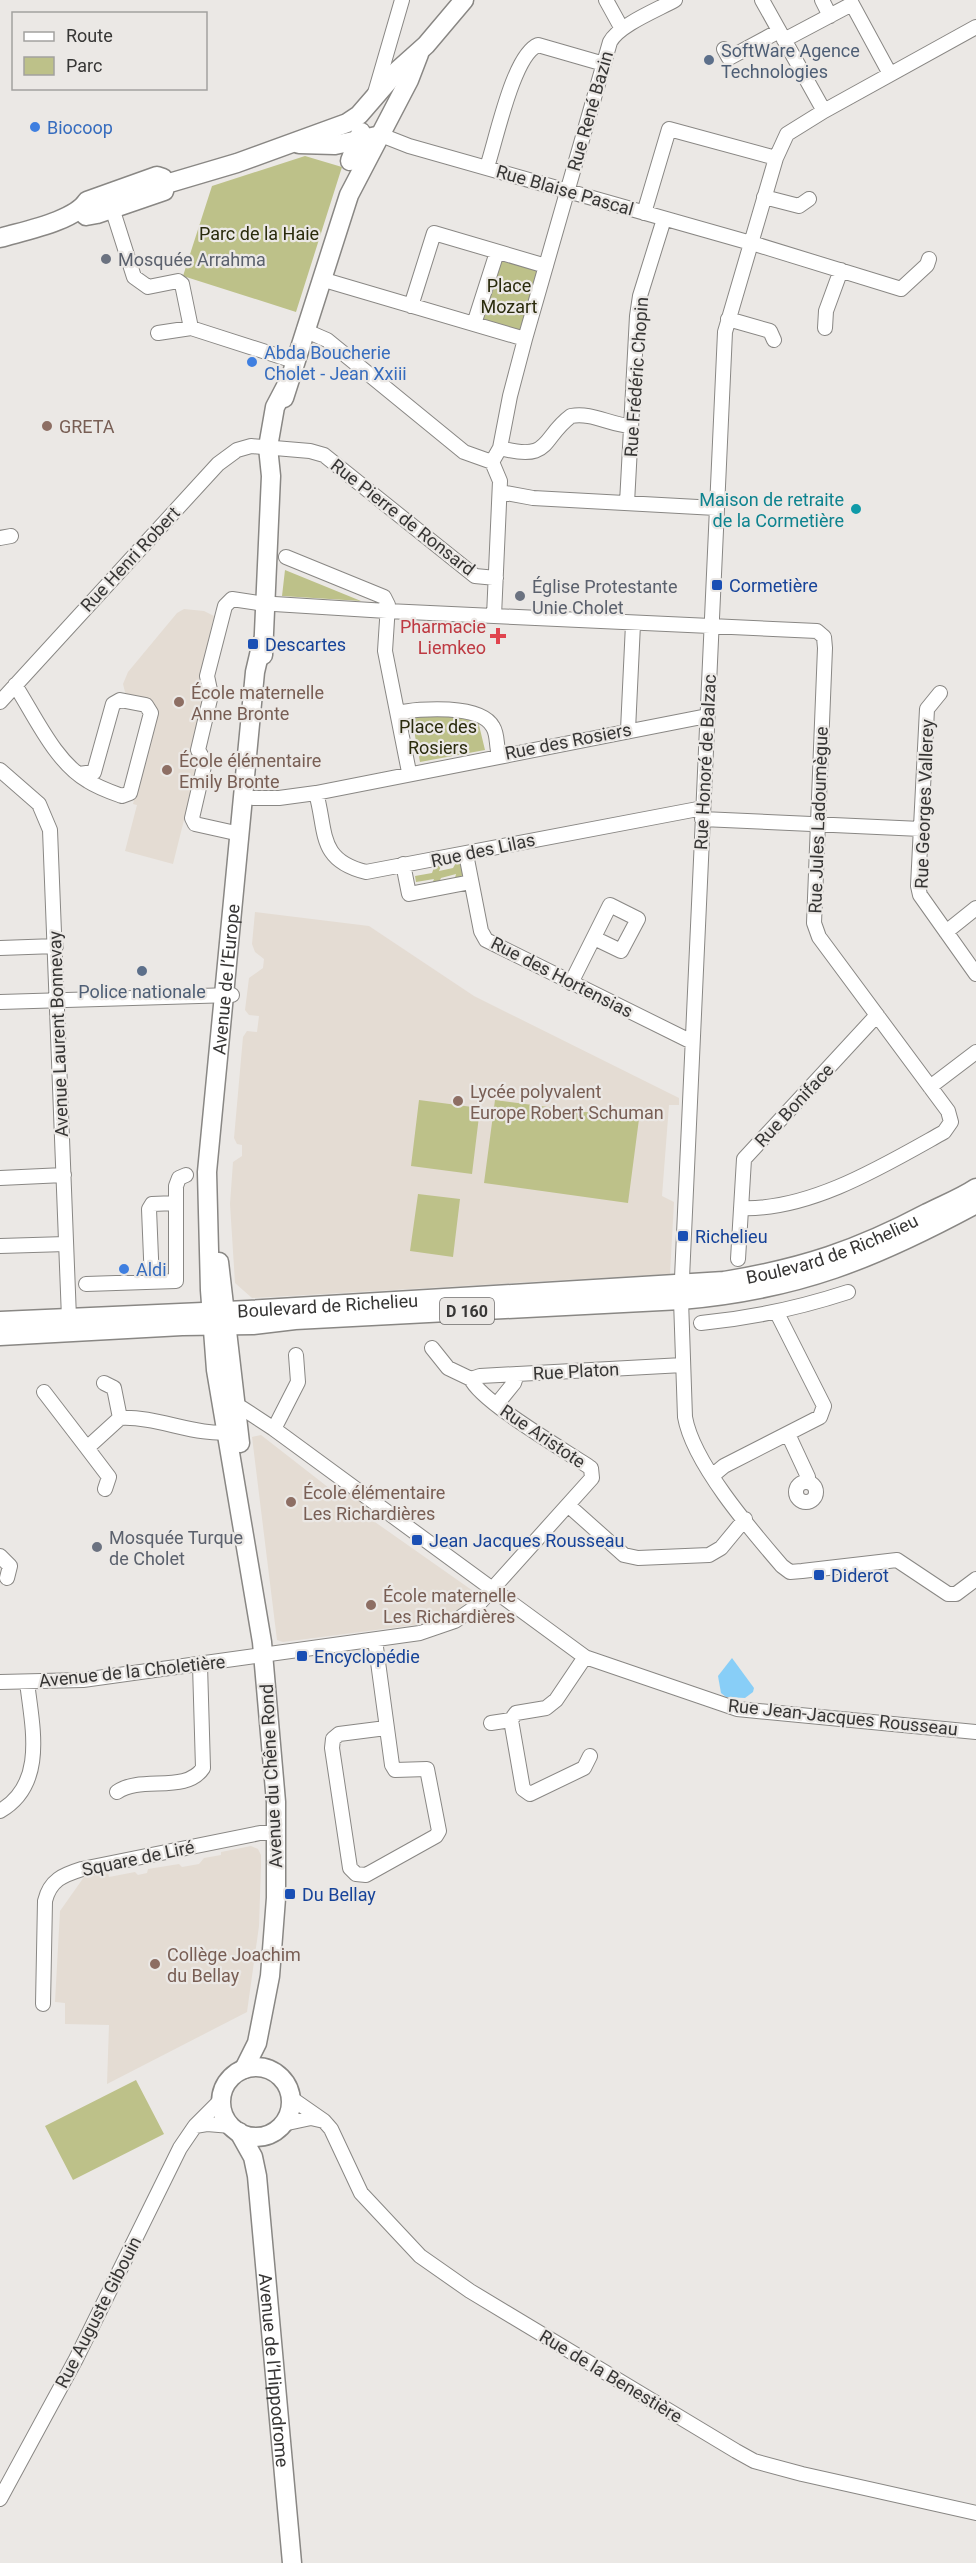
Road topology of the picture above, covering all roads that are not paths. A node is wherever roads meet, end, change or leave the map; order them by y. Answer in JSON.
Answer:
{"nodes":[{"id":1,"x":402,"y":0,"type":"edge"},
{"id":2,"x":464,"y":0,"type":"edge"},
{"id":3,"x":606,"y":0,"type":"edge"},
{"id":4,"x":675,"y":0,"type":"edge"},
{"id":5,"x":762,"y":0,"type":"edge"},
{"id":6,"x":822,"y":0,"type":"edge"},
{"id":7,"x":850,"y":2,"type":"edge"},
{"id":8,"x":830,"y":16,"type":"junction"},
{"id":9,"x":976,"y":27,"type":"edge"},
{"id":10,"x":622,"y":29,"type":"junction"},
{"id":11,"x":781,"y":35,"type":"junction"},
{"id":12,"x":421,"y":49,"type":"junction"},
{"id":13,"x":724,"y":49,"type":"dead end"},
{"id":14,"x":604,"y":64,"type":"junction"},
{"id":15,"x":890,"y":74,"type":"junction"},
{"id":16,"x":373,"y":100,"type":"junction"},
{"id":17,"x":824,"y":111,"type":"junction"},
{"id":18,"x":381,"y":135,"type":"junction"},
{"id":19,"x":358,"y":140,"type":"junction"},
{"id":20,"x":292,"y":144,"type":"junction"},
{"id":21,"x":335,"y":145,"type":"junction"},
{"id":22,"x":776,"y":158,"type":"junction"},
{"id":23,"x":350,"y":161,"type":"junction"},
{"id":24,"x":487,"y":168,"type":"junction"},
{"id":25,"x":166,"y":184,"type":"junction"},
{"id":26,"x":567,"y":191,"type":"junction"},
{"id":27,"x":349,"y":195,"type":"junction"},
{"id":28,"x":764,"y":197,"type":"junction"},
{"id":29,"x":808,"y":199,"type":"dead end"},
{"id":30,"x":112,"y":208,"type":"junction"},
{"id":31,"x":81,"y":211,"type":"junction"},
{"id":32,"x":644,"y":213,"type":"junction"},
{"id":33,"x":664,"y":219,"type":"junction"},
{"id":34,"x":0,"y":238,"type":"edge"},
{"id":35,"x":750,"y":243,"type":"junction"},
{"id":36,"x":497,"y":252,"type":"junction"},
{"id":37,"x":929,"y":259,"type":"dead end"},
{"id":38,"x":546,"y":266,"type":"junction"},
{"id":39,"x":840,"y":270,"type":"junction"},
{"id":40,"x":321,"y":279,"type":"junction"},
{"id":41,"x":411,"y":306,"type":"junction"},
{"id":42,"x":728,"y":319,"type":"junction"},
{"id":43,"x":474,"y":324,"type":"junction"},
{"id":44,"x":191,"y":328,"type":"junction"},
{"id":45,"x":825,"y":328,"type":"dead end"},
{"id":46,"x":304,"y":330,"type":"junction"},
{"id":47,"x":158,"y":333,"type":"dead end"},
{"id":48,"x":525,"y":339,"type":"junction"},
{"id":49,"x":774,"y":340,"type":"dead end"},
{"id":50,"x":294,"y":361,"type":"junction"},
{"id":51,"x":631,"y":426,"type":"junction"},
{"id":52,"x":502,"y":442,"type":"junction"},
{"id":53,"x":272,"y":447,"type":"junction"},
{"id":54,"x":492,"y":462,"type":"junction"},
{"id":55,"x":500,"y":492,"type":"junction"},
{"id":56,"x":627,"y":503,"type":"junction"},
{"id":57,"x":716,"y":508,"type":"junction"},
{"id":58,"x":286,"y":557,"type":"dead end"},
{"id":59,"x":496,"y":578,"type":"junction"},
{"id":60,"x":265,"y":603,"type":"junction"},
{"id":61,"x":387,"y":611,"type":"junction"},
{"id":62,"x":494,"y":616,"type":"junction"},
{"id":63,"x":633,"y":624,"type":"junction"},
{"id":64,"x":711,"y":626,"type":"junction"},
{"id":65,"x":262,"y":642,"type":"junction"},
{"id":66,"x":15,"y":685,"type":"junction"},
{"id":67,"x":940,"y":693,"type":"dead end"},
{"id":68,"x":0,"y":702,"type":"edge"},
{"id":69,"x":398,"y":713,"type":"junction"},
{"id":70,"x":707,"y":716,"type":"junction"},
{"id":71,"x":628,"y":730,"type":"junction"},
{"id":72,"x":499,"y":755,"type":"junction"},
{"id":73,"x":0,"y":770,"type":"edge"},
{"id":74,"x":410,"y":772,"type":"junction"},
{"id":75,"x":79,"y":774,"type":"junction"},
{"id":76,"x":316,"y":792,"type":"junction"},
{"id":77,"x":253,"y":798,"type":"junction"},
{"id":78,"x":702,"y":814,"type":"junction"},
{"id":79,"x":817,"y":824,"type":"junction"},
{"id":80,"x":921,"y":829,"type":"junction"},
{"id":81,"x":240,"y":834,"type":"junction"},
{"id":82,"x":466,"y":854,"type":"junction"},
{"id":83,"x":403,"y":864,"type":"junction"},
{"id":84,"x":471,"y":882,"type":"junction"},
{"id":85,"x":976,"y":908,"type":"edge"},
{"id":86,"x":946,"y":932,"type":"junction"},
{"id":87,"x":594,"y":938,"type":"dead end"},
{"id":88,"x":56,"y":946,"type":"junction"},
{"id":89,"x":0,"y":948,"type":"edge"},
{"id":90,"x":976,"y":974,"type":"edge"},
{"id":91,"x":571,"y":983,"type":"junction"},
{"id":92,"x":228,"y":995,"type":"junction"},
{"id":93,"x":57,"y":1001,"type":"junction"},
{"id":94,"x":0,"y":1002,"type":"edge"},
{"id":95,"x":877,"y":1015,"type":"junction"},
{"id":96,"x":692,"y":1042,"type":"junction"},
{"id":97,"x":976,"y":1052,"type":"edge"},
{"id":98,"x":930,"y":1087,"type":"junction"},
{"id":99,"x":64,"y":1175,"type":"junction"},
{"id":100,"x":0,"y":1178,"type":"edge"},
{"id":101,"x":210,"y":1183,"type":"junction"},
{"id":102,"x":976,"y":1188,"type":"edge"},
{"id":103,"x":176,"y":1203,"type":"junction"},
{"id":104,"x":976,"y":1204,"type":"edge"},
{"id":105,"x":741,"y":1208,"type":"junction"},
{"id":106,"x":66,"y":1244,"type":"junction"},
{"id":107,"x":0,"y":1246,"type":"edge"},
{"id":108,"x":738,"y":1259,"type":"dead end"},
{"id":109,"x":152,"y":1282,"type":"junction"},
{"id":110,"x":87,"y":1284,"type":"dead end"},
{"id":111,"x":848,"y":1292,"type":"dead end"},
{"id":112,"x":681,"y":1293,"type":"junction"},
{"id":113,"x":777,"y":1313,"type":"junction"},
{"id":114,"x":69,"y":1318,"type":"junction"},
{"id":115,"x":222,"y":1319,"type":"junction"},
{"id":116,"x":0,"y":1322,"type":"edge"},
{"id":117,"x":701,"y":1323,"type":"dead end"},
{"id":118,"x":0,"y":1336,"type":"edge"},
{"id":119,"x":432,"y":1348,"type":"dead end"},
{"id":120,"x":296,"y":1355,"type":"dead end"},
{"id":121,"x":683,"y":1365,"type":"junction"},
{"id":122,"x":516,"y":1374,"type":"junction"},
{"id":123,"x":471,"y":1378,"type":"junction"},
{"id":124,"x":104,"y":1383,"type":"dead end"},
{"id":125,"x":44,"y":1392,"type":"dead end"},
{"id":126,"x":497,"y":1404,"type":"junction"},
{"id":127,"x":230,"y":1410,"type":"junction"},
{"id":128,"x":120,"y":1418,"type":"junction"},
{"id":129,"x":274,"y":1429,"type":"junction"},
{"id":130,"x":233,"y":1432,"type":"junction"},
{"id":131,"x":788,"y":1434,"type":"junction"},
{"id":132,"x":87,"y":1448,"type":"junction"},
{"id":133,"x":712,"y":1476,"type":"junction"},
{"id":134,"x":808,"y":1482,"type":"dead end"},
{"id":135,"x":105,"y":1489,"type":"dead end"},
{"id":136,"x":569,"y":1506,"type":"junction"},
{"id":137,"x":745,"y":1519,"type":"junction"},
{"id":138,"x":0,"y":1556,"type":"edge"},
{"id":139,"x":7,"y":1578,"type":"dead end"},
{"id":140,"x":976,"y":1579,"type":"edge"},
{"id":141,"x":493,"y":1589,"type":"junction"},
{"id":142,"x":375,"y":1640,"type":"junction"},
{"id":143,"x":263,"y":1655,"type":"junction"},
{"id":144,"x":585,"y":1657,"type":"junction"},
{"id":145,"x":200,"y":1665,"type":"junction"},
{"id":146,"x":0,"y":1682,"type":"edge"},
{"id":147,"x":27,"y":1682,"type":"junction"},
{"id":148,"x":511,"y":1720,"type":"junction"},
{"id":149,"x":491,"y":1723,"type":"dead end"},
{"id":150,"x":386,"y":1728,"type":"junction"},
{"id":151,"x":976,"y":1732,"type":"edge"},
{"id":152,"x":590,"y":1756,"type":"dead end"},
{"id":153,"x":117,"y":1792,"type":"dead end"},
{"id":154,"x":0,"y":1810,"type":"edge"},
{"id":155,"x":276,"y":1833,"type":"junction"},
{"id":156,"x":266,"y":2003,"type":"junction"},
{"id":157,"x":43,"y":2004,"type":"dead end"},
{"id":158,"x":244,"y":2069,"type":"junction"},
{"id":159,"x":276,"y":2073,"type":"junction"},
{"id":160,"x":291,"y":2098,"type":"junction"},
{"id":161,"x":221,"y":2100,"type":"junction"},
{"id":162,"x":324,"y":2121,"type":"junction"},
{"id":163,"x":284,"y":2124,"type":"junction"},
{"id":164,"x":195,"y":2126,"type":"junction"},
{"id":165,"x":235,"y":2129,"type":"junction"},
{"id":166,"x":268,"y":2134,"type":"junction"},
{"id":167,"x":257,"y":2176,"type":"junction"},
{"id":168,"x":0,"y":2499,"type":"edge"},
{"id":169,"x":976,"y":2513,"type":"edge"},
{"id":170,"x":292,"y":2563,"type":"edge"}],
"edges":[{"from":1,"to":16,"type":"street"},
{"from":2,"to":12,"type":"main road"},
{"from":3,"to":10,"type":"street"},
{"from":4,"to":10,"type":"street"},
{"from":5,"to":11,"type":"street"},
{"from":6,"to":8,"type":"street"},
{"from":7,"to":8,"type":"street"},
{"from":7,"to":15,"type":"street"},
{"from":8,"to":11,"type":"street"},
{"from":9,"to":15,"type":"street","name":"Rue Honoré de Balzac"},
{"from":10,"to":14,"type":"street","name":"Rue René Bazin"},
{"from":11,"to":13,"type":"street"},
{"from":11,"to":17,"type":"street"},
{"from":12,"to":16,"type":"main road"},
{"from":12,"to":18,"type":"main road","name":"Avenue de l’Europe"},
{"from":14,"to":24,"type":"street"},
{"from":14,"to":26,"type":"street","name":"Rue René Bazin"},
{"from":15,"to":17,"type":"street","name":"Rue Honoré de Balzac"},
{"from":16,"to":19,"type":"main road"},
{"from":16,"to":20,"type":"main road"},
{"from":17,"to":22,"type":"street","name":"Rue Honoré de Balzac"},
{"from":18,"to":19,"type":"main road"},
{"from":18,"to":24,"type":"street","name":"Rue Blaise Pascal"},
{"from":18,"to":27,"type":"main road","name":"Avenue de l’Europe"},
{"from":19,"to":21,"type":"main road"},
{"from":19,"to":23,"type":"main road"},
{"from":20,"to":21,"type":"main road"},
{"from":20,"to":25,"type":"main road"},
{"from":21,"to":23,"type":"main road"},
{"from":22,"to":28,"type":"street","name":"Rue Honoré de Balzac"},
{"from":22,"to":32,"type":"street"},
{"from":23,"to":27,"type":"main road"},
{"from":24,"to":26,"type":"street","name":"Rue Blaise Pascal"},
{"from":25,"to":30,"type":"main road"},
{"from":25,"to":31,"type":"main road"},
{"from":26,"to":32,"type":"street","name":"Rue Blaise Pascal"},
{"from":26,"to":38,"type":"street","name":"Rue René Bazin"},
{"from":27,"to":40,"type":"main road","name":"Avenue de l’Europe"},
{"from":28,"to":29,"type":"street"},
{"from":28,"to":35,"type":"street","name":"Rue Honoré de Balzac"},
{"from":30,"to":31,"type":"main road"},
{"from":30,"to":44,"type":"street"},
{"from":31,"to":34,"type":"main road"},
{"from":32,"to":33,"type":"street","name":"Rue Blaise Pascal"},
{"from":33,"to":35,"type":"street","name":"Rue Blaise Pascal"},
{"from":33,"to":51,"type":"street","name":"Rue Frédéric Chopin"},
{"from":35,"to":39,"type":"street","name":"Rue Blaise Pascal"},
{"from":35,"to":42,"type":"street","name":"Rue Honoré de Balzac"},
{"from":36,"to":38,"type":"street"},
{"from":36,"to":41,"type":"street"},
{"from":36,"to":43,"type":"street"},
{"from":37,"to":39,"type":"street","name":"Rue Blaise Pascal"},
{"from":38,"to":48,"type":"street","name":"Rue René Bazin"},
{"from":39,"to":45,"type":"street"},
{"from":40,"to":41,"type":"street"},
{"from":40,"to":46,"type":"main road","name":"Avenue de l’Europe"},
{"from":41,"to":43,"type":"street"},
{"from":42,"to":49,"type":"street"},
{"from":42,"to":57,"type":"street","name":"Rue Honoré de Balzac"},
{"from":43,"to":48,"type":"street"},
{"from":44,"to":47,"type":"street"},
{"from":44,"to":50,"type":"street"},
{"from":46,"to":50,"type":"main road","name":"Avenue de l’Europe"},
{"from":46,"to":54,"type":"street"},
{"from":48,"to":52,"type":"street","name":"Rue René Bazin"},
{"from":50,"to":53,"type":"main road","name":"Avenue de l’Europe"},
{"from":51,"to":52,"type":"street"},
{"from":51,"to":56,"type":"street","name":"Rue Frédéric Chopin"},
{"from":52,"to":54,"type":"street","name":"Rue René Bazin"},
{"from":53,"to":59,"type":"street","name":"Rue Pierre de Ronsard"},
{"from":53,"to":60,"type":"main road","name":"Avenue de l’Europe"},
{"from":53,"to":66,"type":"street","name":"Rue Henri Robert"},
{"from":54,"to":55,"type":"street"},
{"from":55,"to":56,"type":"street"},
{"from":55,"to":59,"type":"street"},
{"from":56,"to":57,"type":"street"},
{"from":57,"to":64,"type":"street","name":"Rue Honoré de Balzac"},
{"from":58,"to":61,"type":"street"},
{"from":59,"to":62,"type":"street"},
{"from":60,"to":61,"type":"street"},
{"from":60,"to":65,"type":"main road","name":"Avenue de l’Europe"},
{"from":60,"to":81,"type":"street"},
{"from":61,"to":62,"type":"street"},
{"from":61,"to":69,"type":"street"},
{"from":62,"to":63,"type":"street"},
{"from":63,"to":64,"type":"street"},
{"from":63,"to":71,"type":"street"},
{"from":64,"to":70,"type":"street","name":"Rue Honoré de Balzac"},
{"from":64,"to":79,"type":"street","name":"Rue Jules Ladoumègue"},
{"from":65,"to":77,"type":"main road","name":"Avenue de l’Europe"},
{"from":65,"to":81,"type":"main road","name":"Avenue de l’Europe"},
{"from":66,"to":68,"type":"street","name":"Rue Henri Robert"},
{"from":66,"to":75,"type":"street"},
{"from":67,"to":80,"type":"street","name":"Rue Georges Vallerey"},
{"from":69,"to":72,"type":"street"},
{"from":69,"to":74,"type":"street"},
{"from":70,"to":71,"type":"street","name":"Rue des Rosiers"},
{"from":70,"to":78,"type":"street","name":"Rue Honoré de Balzac"},
{"from":71,"to":72,"type":"street","name":"Rue des Rosiers"},
{"from":72,"to":74,"type":"street","name":"Rue des Rosiers"},
{"from":73,"to":88,"type":"street","name":"Avenue Laurent Bonnevay"},
{"from":74,"to":76,"type":"street","name":"Rue des Rosiers"},
{"from":75,"to":75,"type":"street"},
{"from":76,"to":77,"type":"street","name":"Rue des Rosiers"},
{"from":76,"to":83,"type":"street","name":"Rue des Lilas"},
{"from":77,"to":92,"type":"main road","name":"Avenue de l’Europe"},
{"from":78,"to":79,"type":"street","name":"Rue des Lilas"},
{"from":78,"to":82,"type":"street","name":"Rue des Lilas"},
{"from":78,"to":96,"type":"street","name":"Rue Honoré de Balzac"},
{"from":79,"to":80,"type":"street","name":"Rue des Lilas"},
{"from":79,"to":95,"type":"street","name":"Rue Jules Ladoumègue"},
{"from":80,"to":86,"type":"street","name":"Rue Georges Vallerey"},
{"from":81,"to":92,"type":"main road","name":"Avenue de l’Europe"},
{"from":82,"to":83,"type":"street","name":"Rue des Lilas"},
{"from":82,"to":84,"type":"street","name":"Rue des Hortensias"},
{"from":83,"to":84,"type":"street"},
{"from":84,"to":91,"type":"street","name":"Rue des Hortensias"},
{"from":85,"to":86,"type":"street"},
{"from":86,"to":90,"type":"street","name":"Rue Georges Vallerey"},
{"from":87,"to":91,"type":"street"},
{"from":88,"to":89,"type":"street"},
{"from":88,"to":93,"type":"street","name":"Avenue Laurent Bonnevay"},
{"from":91,"to":96,"type":"street","name":"Rue des Hortensias"},
{"from":92,"to":93,"type":"street"},
{"from":92,"to":101,"type":"main road","name":"Avenue de l’Europe"},
{"from":92,"to":101,"type":"main road","name":"Avenue de l’Europe"},
{"from":93,"to":94,"type":"street"},
{"from":93,"to":99,"type":"street","name":"Avenue Laurent Bonnevay"},
{"from":95,"to":98,"type":"street","name":"Rue Jules Ladoumègue"},
{"from":95,"to":105,"type":"street","name":"Rue Boniface"},
{"from":96,"to":112,"type":"street","name":"Rue Honoré de Balzac"},
{"from":97,"to":98,"type":"street"},
{"from":98,"to":105,"type":"street","name":"Rue Jules Ladoumègue"},
{"from":99,"to":100,"type":"street"},
{"from":99,"to":106,"type":"street","name":"Avenue Laurent Bonnevay"},
{"from":101,"to":103,"type":"street"},
{"from":101,"to":115,"type":"main road","name":"Avenue de l’Europe"},
{"from":101,"to":115,"type":"main road","name":"Avenue de l’Europe"},
{"from":102,"to":112,"type":"main road","name":"Boulevard de Richelieu","number":"D 160"},
{"from":103,"to":109,"type":"street"},
{"from":103,"to":109,"type":"street"},
{"from":104,"to":112,"type":"main road","name":"Boulevard de Richelieu","number":"D 160"},
{"from":105,"to":108,"type":"street","name":"Rue Boniface"},
{"from":106,"to":107,"type":"street"},
{"from":106,"to":114,"type":"street","name":"Avenue Laurent Bonnevay"},
{"from":109,"to":110,"type":"street"},
{"from":111,"to":113,"type":"street"},
{"from":112,"to":115,"type":"main road","name":"Boulevard de Richelieu","number":"D 160"},
{"from":112,"to":121,"type":"street","name":"Rue Honoré de Balzac"},
{"from":113,"to":117,"type":"street"},
{"from":113,"to":131,"type":"street"},
{"from":114,"to":115,"type":"main road","name":"Boulevard de Richelieu","number":"D 160"},
{"from":114,"to":116,"type":"main road","number":"D 160"},
{"from":115,"to":118,"type":"main road","number":"D 160"},
{"from":115,"to":127,"type":"main road","name":"Avenue du Chêne Rond"},
{"from":119,"to":123,"type":"street","name":"Rue Aristote"},
{"from":120,"to":129,"type":"street"},
{"from":121,"to":122,"type":"street","name":"Rue Platon"},
{"from":121,"to":133,"type":"street","name":"Rue Honoré de Balzac"},
{"from":122,"to":123,"type":"street","name":"Rue Platon"},
{"from":122,"to":126,"type":"street"},
{"from":123,"to":126,"type":"street","name":"Rue Aristote"},
{"from":124,"to":128,"type":"street"},
{"from":125,"to":132,"type":"street"},
{"from":126,"to":136,"type":"street","name":"Rue Aristote"},
{"from":127,"to":129,"type":"street","name":"Rue Jean-Jacques Rousseau"},
{"from":127,"to":130,"type":"main road","name":"Avenue du Chêne Rond"},
{"from":128,"to":130,"type":"street"},
{"from":128,"to":132,"type":"street"},
{"from":129,"to":141,"type":"street","name":"Rue Jean-Jacques Rousseau"},
{"from":130,"to":143,"type":"main road","name":"Avenue du Chêne Rond"},
{"from":131,"to":133,"type":"street"},
{"from":131,"to":134,"type":"street"},
{"from":132,"to":135,"type":"street"},
{"from":133,"to":137,"type":"street","name":"Rue Honoré de Balzac"},
{"from":136,"to":137,"type":"street"},
{"from":136,"to":141,"type":"street","name":"Rue Aristote"},
{"from":137,"to":140,"type":"street","name":"Rue Honoré de Balzac"},
{"from":138,"to":139,"type":"street"},
{"from":141,"to":142,"type":"street","name":"Rue Aristote"},
{"from":141,"to":144,"type":"street","name":"Rue Jean-Jacques Rousseau"},
{"from":142,"to":143,"type":"street","name":"Avenue de la Choletière"},
{"from":142,"to":150,"type":"street"},
{"from":143,"to":145,"type":"street","name":"Avenue de la Choletière"},
{"from":143,"to":155,"type":"main road","name":"Avenue du Chêne Rond"},
{"from":144,"to":148,"type":"street"},
{"from":144,"to":151,"type":"street","name":"Rue Jean-Jacques Rousseau"},
{"from":145,"to":147,"type":"street","name":"Avenue de la Choletière"},
{"from":145,"to":153,"type":"street"},
{"from":146,"to":147,"type":"street","name":"Avenue de la Choletière"},
{"from":147,"to":154,"type":"street"},
{"from":148,"to":149,"type":"street"},
{"from":148,"to":152,"type":"street"},
{"from":150,"to":150,"type":"street"},
{"from":155,"to":156,"type":"main road","name":"Avenue du Chêne Rond"},
{"from":155,"to":157,"type":"street","name":"Square de Liré"},
{"from":156,"to":158,"type":"main road","name":"Avenue du Chêne Rond"},
{"from":156,"to":159,"type":"main road","name":"Avenue du Chêne Rond"},
{"from":158,"to":159,"type":"main road"},
{"from":158,"to":161,"type":"main road"},
{"from":159,"to":160,"type":"main road"},
{"from":160,"to":162,"type":"street","name":"Rue de la Benestière"},
{"from":160,"to":163,"type":"main road"},
{"from":161,"to":164,"type":"street","name":"Rue Auguste Gibouin"},
{"from":161,"to":165,"type":"main road"},
{"from":162,"to":163,"type":"street"},
{"from":162,"to":169,"type":"street","name":"Rue de la Benestière"},
{"from":163,"to":166,"type":"main road"},
{"from":164,"to":165,"type":"street"},
{"from":164,"to":168,"type":"street","name":"Rue Auguste Gibouin"},
{"from":165,"to":166,"type":"main road"},
{"from":165,"to":167,"type":"main road","name":"Avenue de l’Hippodrome"},
{"from":166,"to":167,"type":"main road","name":"Avenue de l’Hippodrome"},
{"from":167,"to":170,"type":"main road","name":"Avenue de l’Hippodrome"}]}
